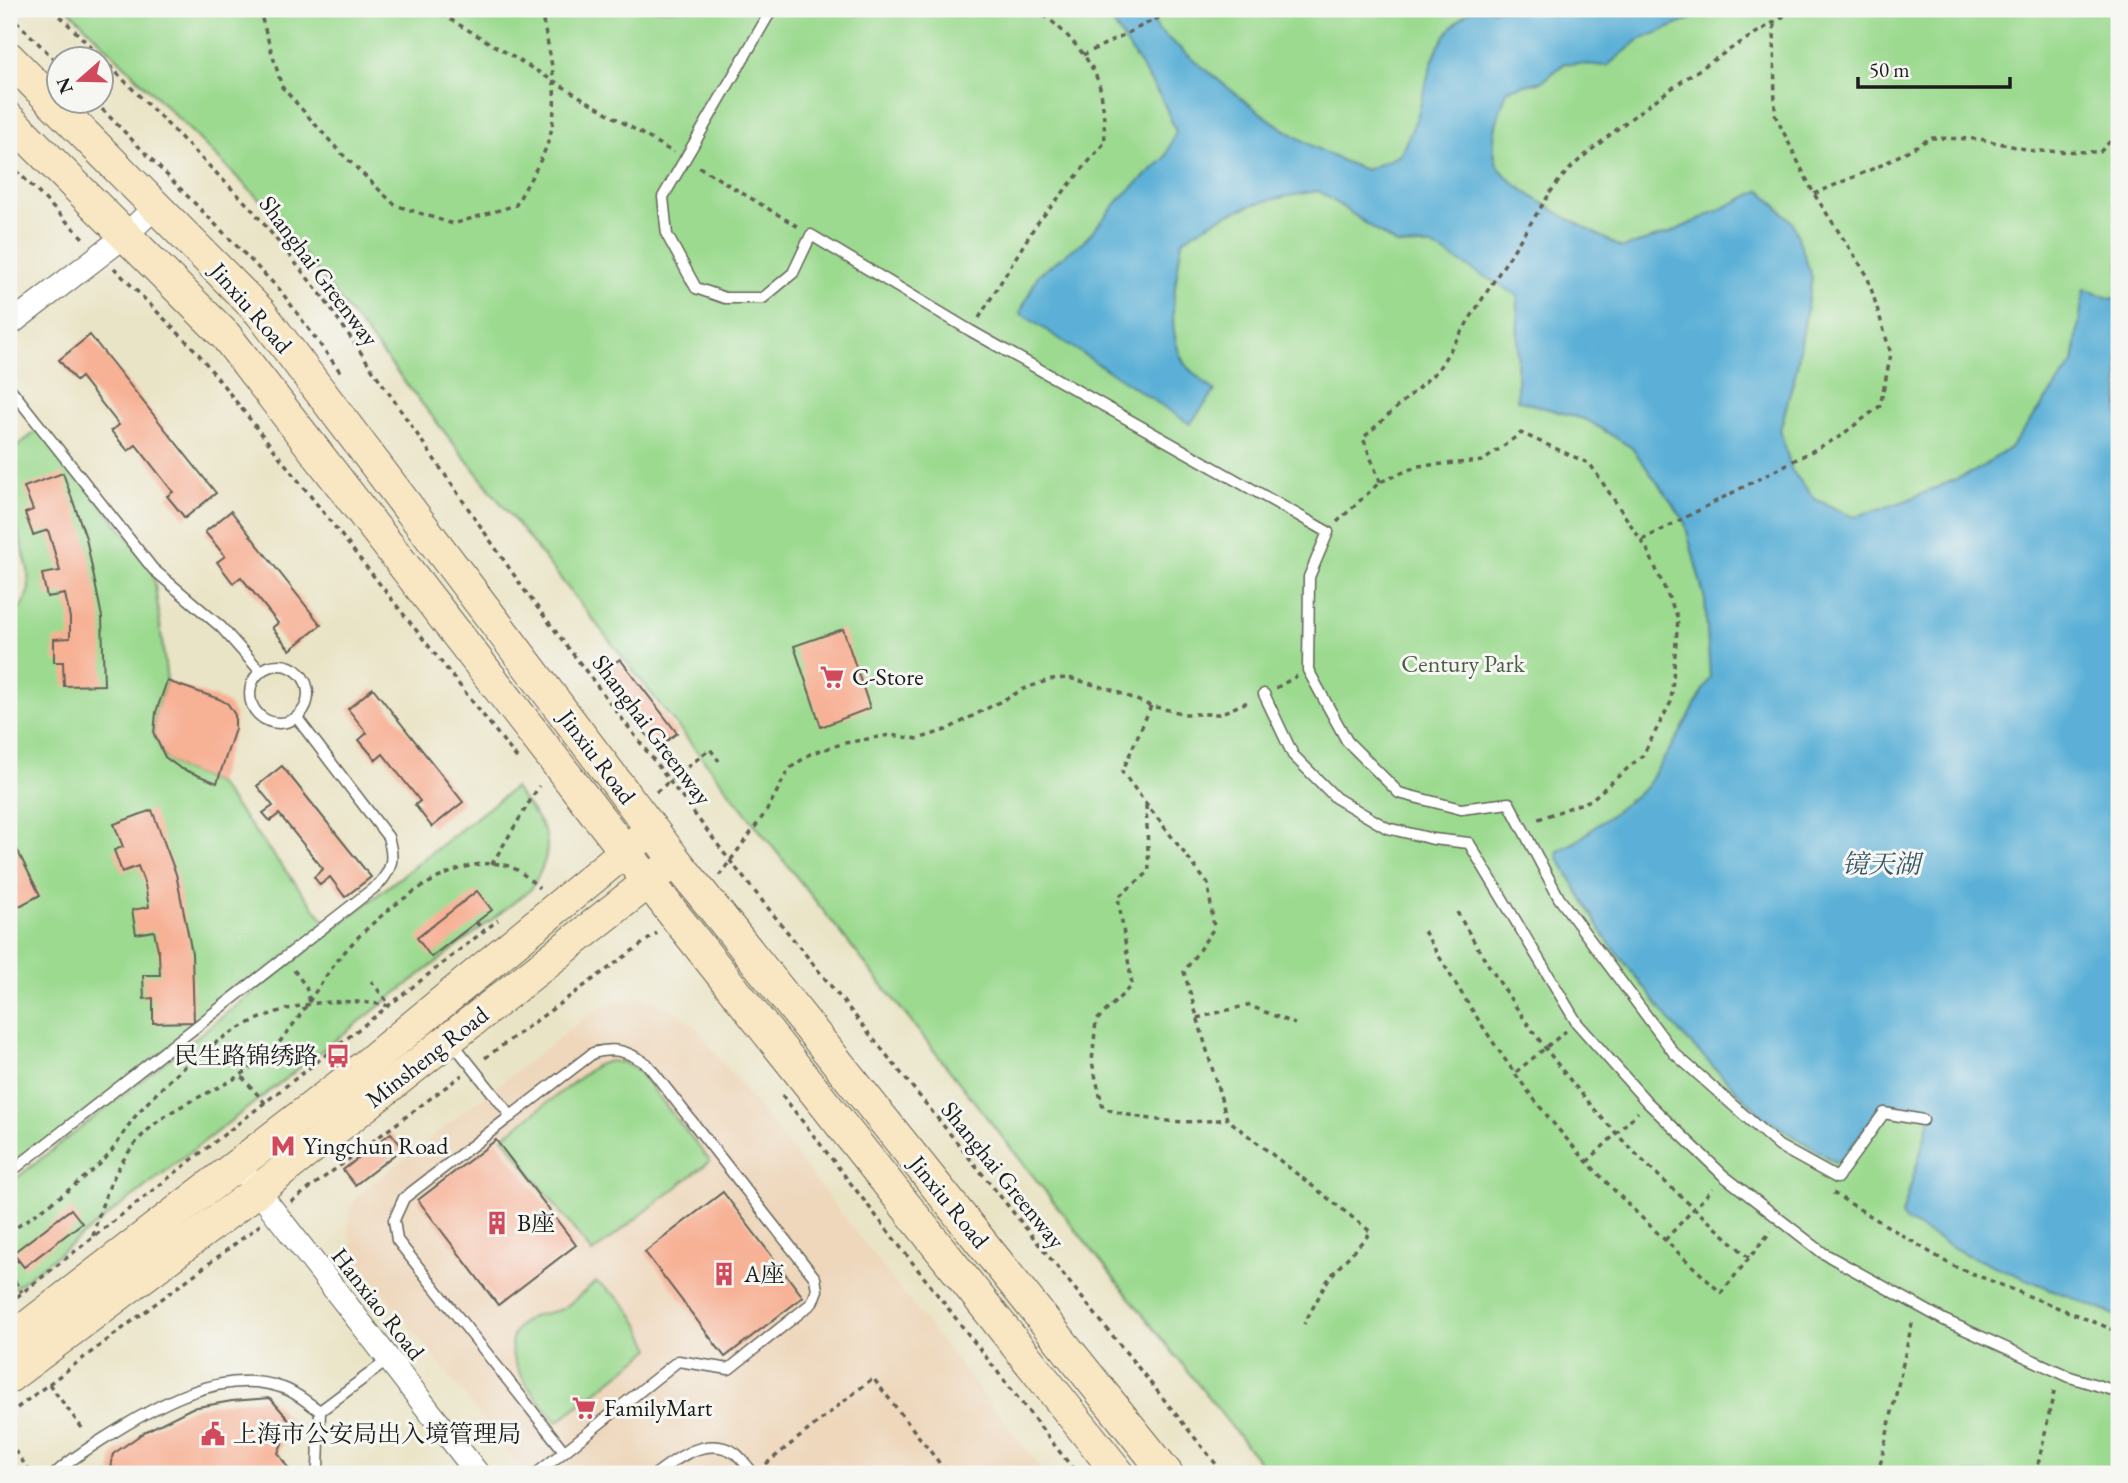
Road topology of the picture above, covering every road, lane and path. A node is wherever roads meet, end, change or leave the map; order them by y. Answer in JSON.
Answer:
{"nodes":[{"id":1,"x":53,"y":9,"type":"edge"},
{"id":2,"x":259,"y":9,"type":"edge"},
{"id":3,"x":433,"y":9,"type":"edge"},
{"id":4,"x":540,"y":9,"type":"edge"},
{"id":5,"x":772,"y":9,"type":"edge"},
{"id":6,"x":1035,"y":9,"type":"edge"},
{"id":7,"x":1176,"y":9,"type":"edge"},
{"id":8,"x":1796,"y":9,"type":"edge"},
{"id":9,"x":9,"y":14,"type":"edge"},
{"id":10,"x":1774,"y":22,"type":"junction"},
{"id":11,"x":46,"y":51,"type":"edge"},
{"id":12,"x":1083,"y":55,"type":"junction"},
{"id":13,"x":9,"y":58,"type":"edge"},
{"id":14,"x":555,"y":82,"type":"junction"},
{"id":15,"x":9,"y":119,"type":"edge"},
{"id":16,"x":2119,"y":132,"type":"edge"},
{"id":17,"x":685,"y":159,"type":"junction"},
{"id":18,"x":9,"y":163,"type":"edge"},
{"id":19,"x":1814,"y":194,"type":"junction"},
{"id":20,"x":157,"y":205,"type":"junction"},
{"id":21,"x":125,"y":235,"type":"junction"},
{"id":22,"x":811,"y":235,"type":"junction"},
{"id":23,"x":100,"y":254,"type":"junction"},
{"id":24,"x":9,"y":325,"type":"edge"},
{"id":25,"x":971,"y":331,"type":"junction"},
{"id":26,"x":9,"y":387,"type":"edge"},
{"id":27,"x":1380,"y":482,"type":"junction"},
{"id":28,"x":1328,"y":532,"type":"junction"},
{"id":29,"x":1642,"y":540,"type":"junction"},
{"id":30,"x":1308,"y":670,"type":"junction"},
{"id":31,"x":261,"y":672,"type":"junction"},
{"id":32,"x":1264,"y":695,"type":"junction"},
{"id":33,"x":1151,"y":706,"type":"junction"},
{"id":34,"x":297,"y":718,"type":"junction"},
{"id":35,"x":719,"y":761,"type":"dead end"},
{"id":36,"x":522,"y":764,"type":"dead end"},
{"id":37,"x":531,"y":775,"type":"dead end"},
{"id":38,"x":669,"y":782,"type":"junction"},
{"id":39,"x":540,"y":786,"type":"junction"},
{"id":40,"x":548,"y":796,"type":"dead end"},
{"id":41,"x":1145,"y":803,"type":"junction"},
{"id":42,"x":647,"y":811,"type":"junction"},
{"id":43,"x":1521,"y":825,"type":"junction"},
{"id":44,"x":625,"y":850,"type":"junction"},
{"id":45,"x":675,"y":860,"type":"junction"},
{"id":46,"x":731,"y":862,"type":"junction"},
{"id":47,"x":492,"y":864,"type":"junction"},
{"id":48,"x":549,"y":880,"type":"dead end"},
{"id":49,"x":709,"y":887,"type":"junction"},
{"id":50,"x":539,"y":888,"type":"junction"},
{"id":51,"x":638,"y":890,"type":"junction"},
{"id":52,"x":530,"y":895,"type":"dead end"},
{"id":53,"x":1457,"y":912,"type":"dead end"},
{"id":54,"x":502,"y":917,"type":"dead end"},
{"id":55,"x":476,"y":922,"type":"dead end"},
{"id":56,"x":484,"y":931,"type":"junction"},
{"id":57,"x":1424,"y":931,"type":"dead end"},
{"id":58,"x":666,"y":932,"type":"junction"},
{"id":59,"x":285,"y":957,"type":"junction"},
{"id":60,"x":370,"y":981,"type":"dead end"},
{"id":61,"x":310,"y":1002,"type":"junction"},
{"id":62,"x":390,"y":1006,"type":"junction"},
{"id":63,"x":1197,"y":1018,"type":"junction"},
{"id":64,"x":1577,"y":1023,"type":"junction"},
{"id":65,"x":1295,"y":1024,"type":"dead end"},
{"id":66,"x":450,"y":1039,"type":"junction"},
{"id":67,"x":1545,"y":1048,"type":"junction"},
{"id":68,"x":472,"y":1067,"type":"junction"},
{"id":69,"x":1516,"y":1072,"type":"junction"},
{"id":70,"x":242,"y":1076,"type":"junction"},
{"id":71,"x":776,"y":1088,"type":"dead end"},
{"id":72,"x":1647,"y":1102,"type":"junction"},
{"id":73,"x":266,"y":1104,"type":"junction"},
{"id":74,"x":511,"y":1116,"type":"junction"},
{"id":75,"x":1227,"y":1119,"type":"junction"},
{"id":76,"x":1923,"y":1119,"type":"dead end"},
{"id":77,"x":1616,"y":1133,"type":"junction"},
{"id":78,"x":1587,"y":1163,"type":"junction"},
{"id":79,"x":239,"y":1166,"type":"junction"},
{"id":80,"x":9,"y":1173,"type":"edge"},
{"id":81,"x":1724,"y":1176,"type":"junction"},
{"id":82,"x":1827,"y":1189,"type":"dead end"},
{"id":83,"x":266,"y":1203,"type":"junction"},
{"id":84,"x":1695,"y":1208,"type":"junction"},
{"id":85,"x":1780,"y":1220,"type":"junction"},
{"id":86,"x":9,"y":1232,"type":"edge"},
{"id":87,"x":92,"y":1238,"type":"junction"},
{"id":88,"x":1665,"y":1240,"type":"junction"},
{"id":89,"x":1749,"y":1258,"type":"junction"},
{"id":90,"x":19,"y":1260,"type":"dead end"},
{"id":91,"x":9,"y":1271,"type":"edge"},
{"id":92,"x":22,"y":1292,"type":"junction"},
{"id":93,"x":9,"y":1303,"type":"edge"},
{"id":94,"x":1916,"y":1305,"type":"junction"},
{"id":95,"x":1304,"y":1324,"type":"dead end"},
{"id":96,"x":2119,"y":1332,"type":"edge"},
{"id":97,"x":9,"y":1341,"type":"edge"},
{"id":98,"x":388,"y":1360,"type":"junction"},
{"id":99,"x":2059,"y":1371,"type":"junction"},
{"id":100,"x":9,"y":1377,"type":"edge"},
{"id":101,"x":49,"y":1384,"type":"junction"},
{"id":102,"x":2119,"y":1392,"type":"edge"},
{"id":103,"x":320,"y":1411,"type":"junction"},
{"id":104,"x":9,"y":1414,"type":"edge"},
{"id":105,"x":9,"y":1443,"type":"edge"},
{"id":106,"x":95,"y":1445,"type":"junction"},
{"id":107,"x":564,"y":1451,"type":"junction"},
{"id":108,"x":32,"y":1474,"type":"edge"},
{"id":109,"x":55,"y":1474,"type":"edge"},
{"id":110,"x":315,"y":1474,"type":"edge"},
{"id":111,"x":478,"y":1474,"type":"edge"},
{"id":112,"x":536,"y":1474,"type":"edge"},
{"id":113,"x":656,"y":1474,"type":"edge"},
{"id":114,"x":754,"y":1474,"type":"edge"},
{"id":115,"x":948,"y":1474,"type":"edge"},
{"id":116,"x":1077,"y":1474,"type":"edge"},
{"id":117,"x":1119,"y":1474,"type":"edge"},
{"id":118,"x":1167,"y":1474,"type":"edge"},
{"id":119,"x":1224,"y":1474,"type":"edge"},
{"id":120,"x":1878,"y":1474,"type":"edge"},
{"id":121,"x":2036,"y":1474,"type":"edge"}],
"edges":[{"from":1,"to":38,"type":"path","name":"Shanghai Greenway"},
{"from":2,"to":14,"type":"path"},
{"from":3,"to":14,"type":"path"},
{"from":4,"to":14,"type":"path"},
{"from":5,"to":17,"type":"lane"},
{"from":6,"to":12,"type":"path"},
{"from":7,"to":12,"type":"path"},
{"from":8,"to":10,"type":"path"},
{"from":9,"to":11,"type":"path"},
{"from":10,"to":19,"type":"path"},
{"from":10,"to":27,"type":"path","bridge":true},
{"from":12,"to":25,"type":"path"},
{"from":13,"to":20,"type":"main road","name":"Jinxiu Road"},
{"from":14,"to":17,"type":"path"},
{"from":15,"to":21,"type":"main road","name":"Jinxiu Road"},
{"from":16,"to":19,"type":"path"},
{"from":17,"to":22,"type":"path"},
{"from":17,"to":22,"type":"lane"},
{"from":18,"to":23,"type":"path"},
{"from":19,"to":29,"type":"path"},
{"from":20,"to":21,"type":"street"},
{"from":20,"to":42,"type":"main road","name":"Jinxiu Road"},
{"from":21,"to":23,"type":"street"},
{"from":21,"to":44,"type":"main road","name":"Jinxiu Road"},
{"from":22,"to":25,"type":"lane"},
{"from":23,"to":24,"type":"street"},
{"from":23,"to":36,"type":"path"},
{"from":25,"to":28,"type":"lane"},
{"from":26,"to":31,"type":"lane"},
{"from":27,"to":28,"type":"path"},
{"from":27,"to":29,"type":"path"},
{"from":28,"to":30,"type":"lane"},
{"from":29,"to":43,"type":"path"},
{"from":30,"to":32,"type":"path"},
{"from":30,"to":43,"type":"lane"},
{"from":31,"to":34,"type":"lane"},
{"from":31,"to":34,"type":"lane"},
{"from":32,"to":33,"type":"path"},
{"from":32,"to":64,"type":"lane"},
{"from":33,"to":41,"type":"path"},
{"from":33,"to":46,"type":"path"},
{"from":34,"to":59,"type":"lane"},
{"from":35,"to":38,"type":"path"},
{"from":37,"to":39,"type":"path"},
{"from":38,"to":42,"type":"path"},
{"from":38,"to":46,"type":"path","name":"Shanghai Greenway"},
{"from":39,"to":40,"type":"path"},
{"from":39,"to":47,"type":"path"},
{"from":41,"to":63,"type":"path"},
{"from":41,"to":75,"type":"path"},
{"from":42,"to":44,"type":"main road","name":"Minsheng Road"},
{"from":42,"to":45,"type":"main road","name":"Jinxiu Road"},
{"from":43,"to":76,"type":"lane"},
{"from":44,"to":51,"type":"main road","name":"Jinxiu Road"},
{"from":44,"to":79,"type":"main road","name":"Minsheng Road"},
{"from":45,"to":49,"type":"main road","name":"Jinxiu Road"},
{"from":45,"to":51,"type":"main road","name":"Minsheng Road"},
{"from":46,"to":49,"type":"path"},
{"from":46,"to":119,"type":"path","name":"Shanghai Greenway"},
{"from":47,"to":50,"type":"path"},
{"from":47,"to":61,"type":"path"},
{"from":48,"to":50,"type":"path"},
{"from":49,"to":118,"type":"main road","name":"Jinxiu Road"},
{"from":50,"to":52,"type":"path"},
{"from":51,"to":58,"type":"main road","name":"Jinxiu Road"},
{"from":51,"to":58,"type":"path"},
{"from":51,"to":66,"type":"main road","name":"Minsheng Road"},
{"from":53,"to":67,"type":"path"},
{"from":54,"to":56,"type":"path"},
{"from":55,"to":56,"type":"path"},
{"from":56,"to":62,"type":"path"},
{"from":57,"to":69,"type":"path"},
{"from":58,"to":68,"type":"path"},
{"from":58,"to":117,"type":"main road","name":"Jinxiu Road"},
{"from":59,"to":61,"type":"path"},
{"from":59,"to":80,"type":"lane"},
{"from":60,"to":62,"type":"path"},
{"from":61,"to":62,"type":"path"},
{"from":61,"to":70,"type":"path"},
{"from":61,"to":86,"type":"path"},
{"from":62,"to":73,"type":"path"},
{"from":63,"to":65,"type":"path"},
{"from":63,"to":75,"type":"path"},
{"from":64,"to":67,"type":"path"},
{"from":64,"to":72,"type":"lane"},
{"from":66,"to":68,"type":"lane"},
{"from":66,"to":83,"type":"main road","name":"Minsheng Road"},
{"from":67,"to":69,"type":"path"},
{"from":67,"to":77,"type":"path"},
{"from":68,"to":74,"type":"lane"},
{"from":68,"to":83,"type":"path"},
{"from":69,"to":78,"type":"path"},
{"from":70,"to":73,"type":"path"},
{"from":70,"to":87,"type":"path"},
{"from":71,"to":116,"type":"path"},
{"from":72,"to":77,"type":"path"},
{"from":72,"to":81,"type":"lane"},
{"from":73,"to":87,"type":"path"},
{"from":74,"to":107,"type":"lane"},
{"from":74,"to":107,"type":"lane"},
{"from":75,"to":95,"type":"path"},
{"from":77,"to":78,"type":"path"},
{"from":77,"to":84,"type":"path"},
{"from":78,"to":88,"type":"path"},
{"from":79,"to":83,"type":"street","name":"Hanxiao Road"},
{"from":79,"to":97,"type":"main road","name":"Minsheng Road"},
{"from":81,"to":84,"type":"path"},
{"from":81,"to":85,"type":"lane"},
{"from":82,"to":96,"type":"path"},
{"from":83,"to":98,"type":"street","name":"Hanxiao Road"},
{"from":83,"to":100,"type":"main road","name":"Minsheng Road"},
{"from":83,"to":101,"type":"path"},
{"from":84,"to":88,"type":"path"},
{"from":84,"to":89,"type":"path"},
{"from":85,"to":89,"type":"path"},
{"from":85,"to":94,"type":"lane"},
{"from":87,"to":92,"type":"path"},
{"from":88,"to":89,"type":"path"},
{"from":90,"to":91,"type":"path"},
{"from":91,"to":92,"type":"path"},
{"from":92,"to":93,"type":"path"},
{"from":94,"to":99,"type":"lane"},
{"from":94,"to":120,"type":"path"},
{"from":98,"to":103,"type":"lane"},
{"from":98,"to":111,"type":"street","name":"Hanxiao Road"},
{"from":99,"to":102,"type":"lane"},
{"from":99,"to":121,"type":"path"},
{"from":101,"to":104,"type":"path"},
{"from":101,"to":106,"type":"path"},
{"from":103,"to":106,"type":"lane"},
{"from":103,"to":110,"type":"lane"},
{"from":105,"to":108,"type":"path"},
{"from":106,"to":109,"type":"lane"},
{"from":107,"to":112,"type":"lane"},
{"from":113,"to":114,"type":"lane"},
{"from":114,"to":115,"type":"path"}]}
